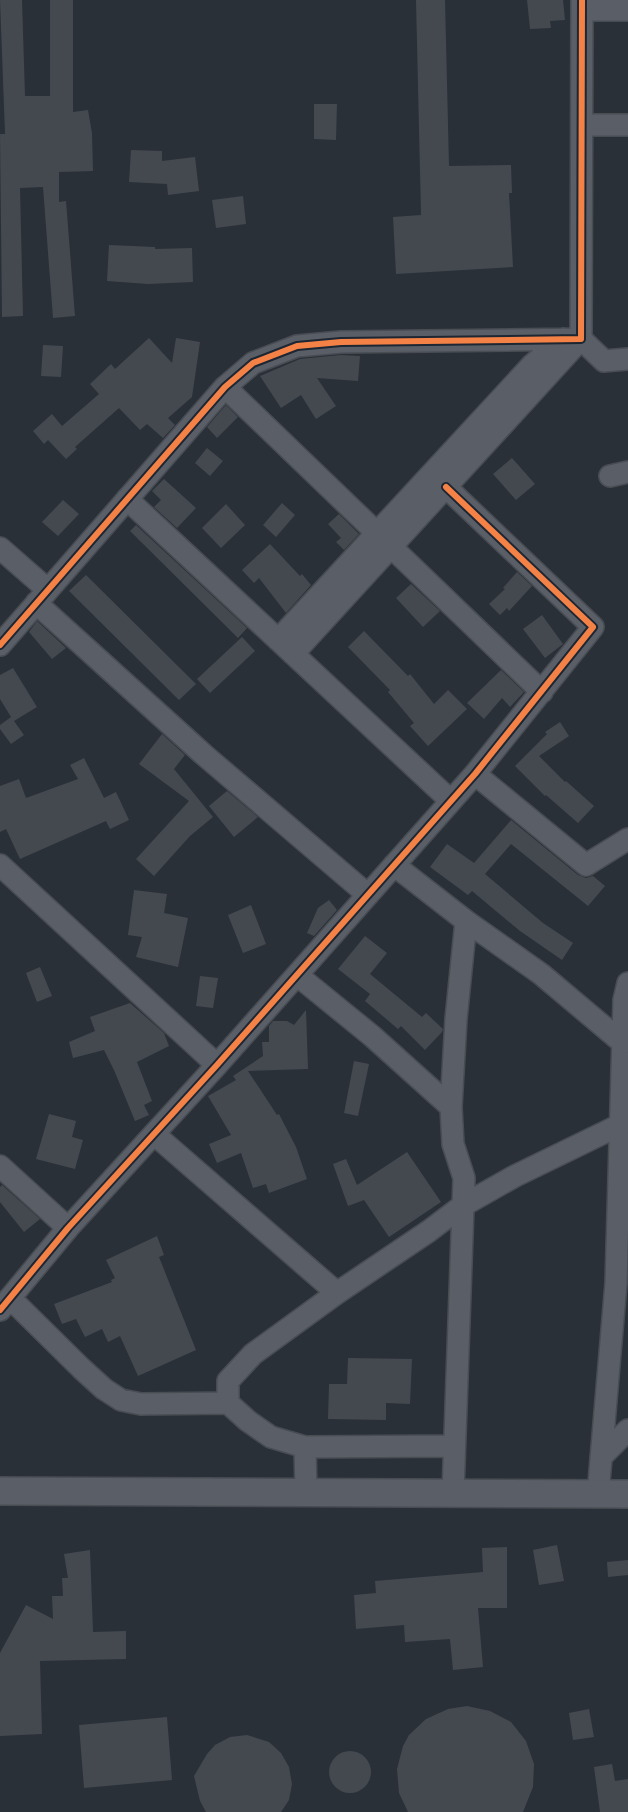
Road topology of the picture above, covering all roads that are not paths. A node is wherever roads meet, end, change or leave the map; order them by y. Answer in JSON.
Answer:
{"nodes":[{"id":1,"x":582,"y":5,"type":"edge"},
{"id":2,"x":628,"y":10,"type":"edge"},
{"id":3,"x":582,"y":125,"type":"junction"},
{"id":4,"x":628,"y":125,"type":"edge"},
{"id":5,"x":572,"y":339,"type":"junction"},
{"id":6,"x":628,"y":359,"type":"edge"},
{"id":7,"x":225,"y":387,"type":"junction"},
{"id":8,"x":446,"y":487,"type":"junction"},
{"id":9,"x":127,"y":499,"type":"junction"},
{"id":10,"x":384,"y":540,"type":"junction"},
{"id":11,"x":0,"y":548,"type":"edge"},
{"id":12,"x":42,"y":597,"type":"junction"},
{"id":13,"x":0,"y":645,"type":"edge"},
{"id":14,"x":285,"y":647,"type":"junction"},
{"id":15,"x":542,"y":692,"type":"junction"},
{"id":16,"x":475,"y":774,"type":"junction"},
{"id":17,"x":451,"y":801,"type":"junction"},
{"id":18,"x":628,"y":839,"type":"edge"},
{"id":19,"x":0,"y":865,"type":"edge"},
{"id":20,"x":394,"y":865,"type":"junction"},
{"id":21,"x":368,"y":895,"type":"junction"},
{"id":22,"x":466,"y":921,"type":"junction"},
{"id":23,"x":297,"y":975,"type":"junction"},
{"id":24,"x":628,"y":983,"type":"edge"},
{"id":25,"x":623,"y":1042,"type":"junction"},
{"id":26,"x":217,"y":1065,"type":"junction"},
{"id":27,"x":452,"y":1107,"type":"junction"},
{"id":28,"x":624,"y":1124,"type":"edge"},
{"id":29,"x":154,"y":1134,"type":"junction"},
{"id":30,"x":0,"y":1166,"type":"edge"},
{"id":31,"x":462,"y":1206,"type":"junction"},
{"id":32,"x":68,"y":1228,"type":"junction"},
{"id":33,"x":622,"y":1286,"type":"edge"},
{"id":34,"x":337,"y":1293,"type":"junction"},
{"id":35,"x":5,"y":1304,"type":"edge"},
{"id":36,"x":228,"y":1402,"type":"junction"},
{"id":37,"x":628,"y":1430,"type":"edge"},
{"id":38,"x":453,"y":1446,"type":"junction"},
{"id":39,"x":305,"y":1447,"type":"junction"},
{"id":40,"x":601,"y":1457,"type":"junction"},
{"id":41,"x":0,"y":1491,"type":"edge"},
{"id":42,"x":306,"y":1493,"type":"junction"},
{"id":43,"x":453,"y":1493,"type":"junction"},
{"id":44,"x":597,"y":1494,"type":"junction"},
{"id":45,"x":628,"y":1494,"type":"edge"}],
"edges":[{"from":1,"to":2,"type":"street"},
{"from":1,"to":3,"type":"street"},
{"from":3,"to":4,"type":"street"},
{"from":3,"to":5,"type":"street"},
{"from":5,"to":6,"type":"street"},
{"from":5,"to":7,"type":"street"},
{"from":5,"to":8,"type":"street"},
{"from":5,"to":10,"type":"street"},
{"from":7,"to":9,"type":"street"},
{"from":7,"to":10,"type":"street"},
{"from":8,"to":10,"type":"street"},
{"from":8,"to":15,"type":"street"},
{"from":9,"to":12,"type":"street"},
{"from":9,"to":14,"type":"street"},
{"from":10,"to":14,"type":"street"},
{"from":10,"to":15,"type":"street"},
{"from":11,"to":12,"type":"street"},
{"from":12,"to":13,"type":"street"},
{"from":12,"to":21,"type":"street"},
{"from":14,"to":17,"type":"street"},
{"from":15,"to":16,"type":"street"},
{"from":16,"to":17,"type":"street"},
{"from":16,"to":18,"type":"street"},
{"from":17,"to":20,"type":"street"},
{"from":19,"to":26,"type":"street"},
{"from":20,"to":21,"type":"street"},
{"from":20,"to":22,"type":"street"},
{"from":21,"to":23,"type":"street"},
{"from":22,"to":25,"type":"street"},
{"from":22,"to":27,"type":"street"},
{"from":23,"to":26,"type":"street"},
{"from":23,"to":27,"type":"street"},
{"from":24,"to":25,"type":"street"},
{"from":25,"to":28,"type":"street"},
{"from":26,"to":29,"type":"street"},
{"from":27,"to":31,"type":"street"},
{"from":28,"to":31,"type":"street"},
{"from":28,"to":33,"type":"street"},
{"from":29,"to":32,"type":"street"},
{"from":29,"to":34,"type":"street"},
{"from":30,"to":32,"type":"street"},
{"from":31,"to":34,"type":"street"},
{"from":31,"to":38,"type":"street"},
{"from":32,"to":35,"type":"street"},
{"from":33,"to":40,"type":"street"},
{"from":34,"to":36,"type":"street"},
{"from":35,"to":36,"type":"street"},
{"from":36,"to":39,"type":"street"},
{"from":37,"to":40,"type":"street"},
{"from":38,"to":39,"type":"street"},
{"from":38,"to":43,"type":"street"},
{"from":39,"to":42,"type":"street"},
{"from":40,"to":44,"type":"street"},
{"from":41,"to":42,"type":"street"},
{"from":42,"to":43,"type":"street"},
{"from":43,"to":44,"type":"street"},
{"from":44,"to":45,"type":"street"}]}
